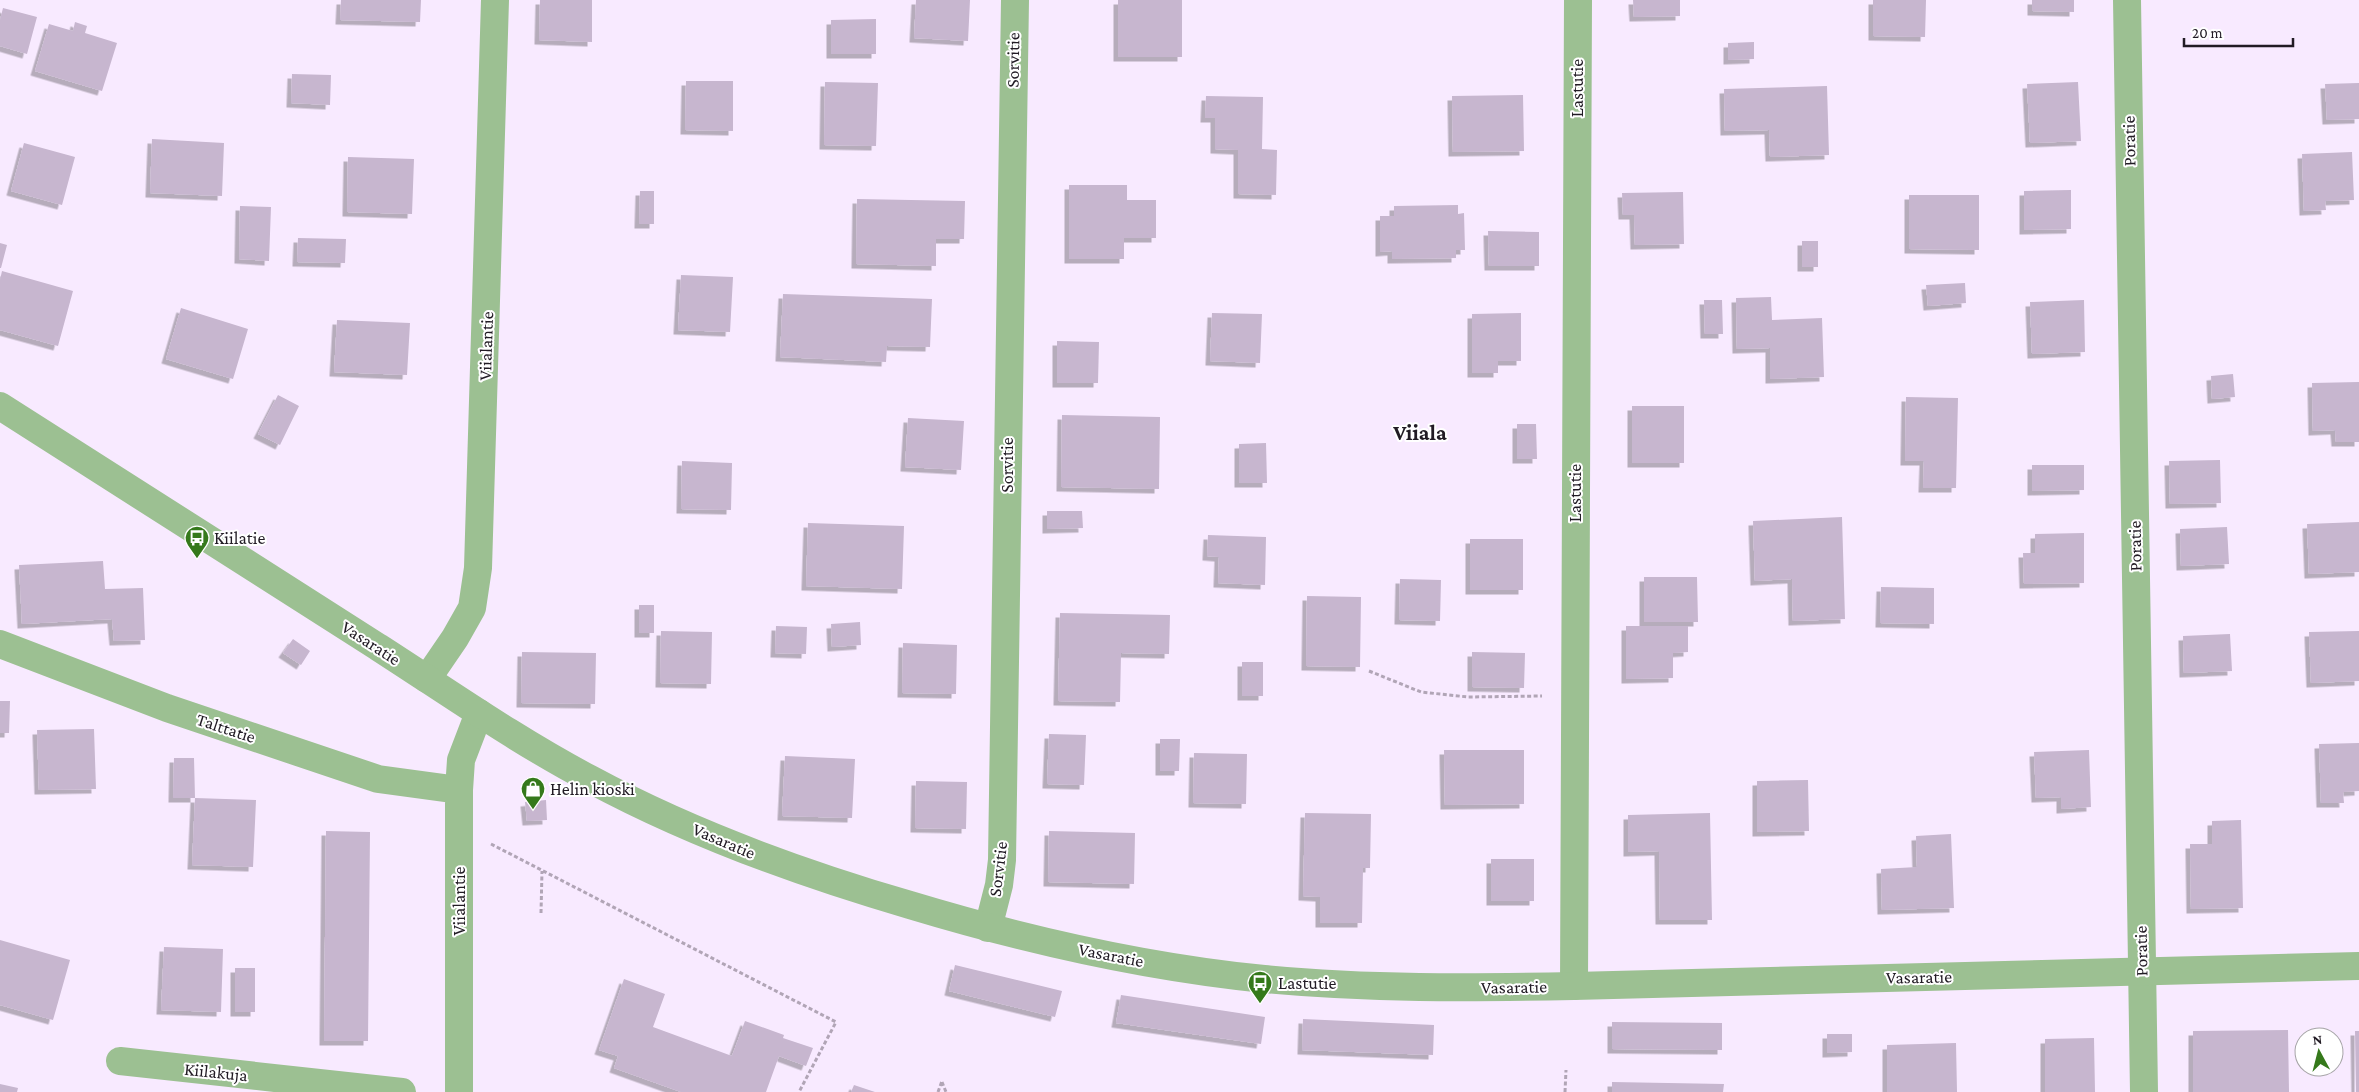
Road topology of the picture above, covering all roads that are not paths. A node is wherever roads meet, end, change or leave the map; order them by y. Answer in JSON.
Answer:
{"nodes":[{"id":1,"x":495,"y":0,"type":"edge"},
{"id":2,"x":1015,"y":0,"type":"edge"},
{"id":3,"x":1578,"y":0,"type":"edge"},
{"id":4,"x":2127,"y":0,"type":"edge"},
{"id":5,"x":0,"y":406,"type":"edge"},
{"id":6,"x":0,"y":644,"type":"edge"},
{"id":7,"x":427,"y":679,"type":"junction"},
{"id":8,"x":479,"y":713,"type":"junction"},
{"id":9,"x":459,"y":790,"type":"junction"},
{"id":10,"x":988,"y":928,"type":"junction"},
{"id":11,"x":2359,"y":966,"type":"edge"},
{"id":12,"x":2141,"y":972,"type":"junction"},
{"id":13,"x":1574,"y":986,"type":"junction"},
{"id":14,"x":120,"y":1061,"type":"dead end"},
{"id":15,"x":402,"y":1092,"type":"edge"},
{"id":16,"x":459,"y":1092,"type":"edge"},
{"id":17,"x":2144,"y":1092,"type":"edge"}],
"edges":[{"from":1,"to":7,"type":"street","name":"Viialantie"},
{"from":2,"to":10,"type":"street","name":"Sorvitie"},
{"from":3,"to":13,"type":"street","name":"Lastutie"},
{"from":4,"to":12,"type":"street","name":"Poratie"},
{"from":5,"to":7,"type":"street","name":"Vasaratie"},
{"from":6,"to":9,"type":"street","name":"Talttatie"},
{"from":7,"to":8,"type":"street","name":"Vasaratie"},
{"from":8,"to":9,"type":"street","name":"Viialantie"},
{"from":8,"to":10,"type":"street","name":"Vasaratie"},
{"from":9,"to":16,"type":"street","name":"Viialantie"},
{"from":10,"to":13,"type":"street","name":"Vasaratie"},
{"from":11,"to":12,"type":"street","name":"Vasaratie"},
{"from":12,"to":13,"type":"street","name":"Vasaratie"},
{"from":12,"to":17,"type":"street","name":"Poratie"},
{"from":14,"to":15,"type":"street","name":"Kiilakuja"}]}
